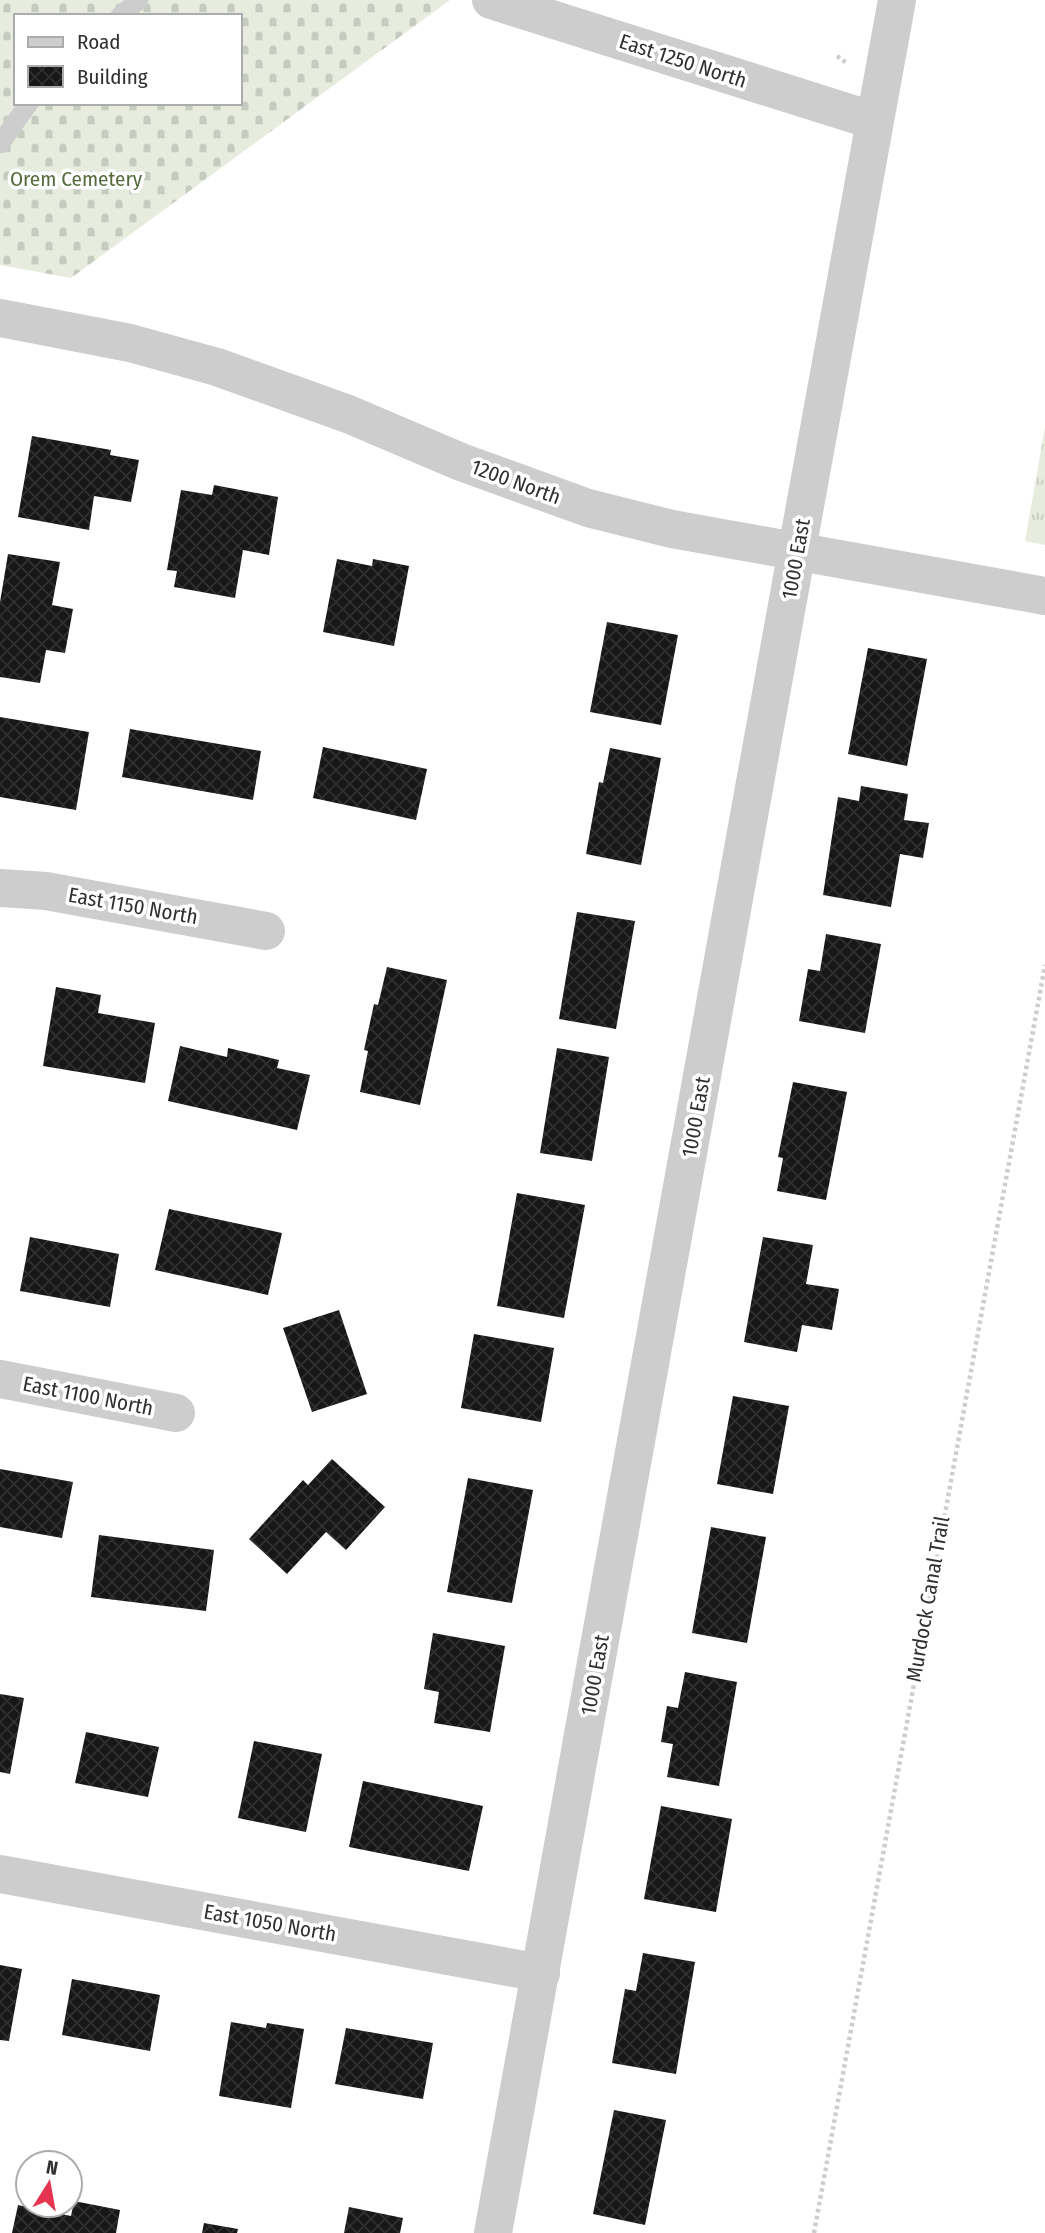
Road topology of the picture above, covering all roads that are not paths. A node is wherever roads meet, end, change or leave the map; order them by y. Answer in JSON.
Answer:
{"nodes":[{"id":1,"x":139,"y":0,"type":"edge"},
{"id":2,"x":491,"y":0,"type":"edge"},
{"id":3,"x":897,"y":0,"type":"edge"},
{"id":4,"x":122,"y":14,"type":"edge"},
{"id":5,"x":28,"y":105,"type":"edge"},
{"id":6,"x":875,"y":121,"type":"junction"},
{"id":7,"x":0,"y":144,"type":"edge"},
{"id":8,"x":0,"y":318,"type":"edge"},
{"id":9,"x":797,"y":551,"type":"junction"},
{"id":10,"x":1045,"y":596,"type":"edge"},
{"id":11,"x":0,"y":888,"type":"edge"},
{"id":12,"x":265,"y":931,"type":"dead end"},
{"id":13,"x":0,"y":1379,"type":"edge"},
{"id":14,"x":176,"y":1413,"type":"dead end"},
{"id":15,"x":0,"y":1874,"type":"edge"},
{"id":16,"x":541,"y":1973,"type":"junction"},
{"id":17,"x":494,"y":2233,"type":"edge"}],
"edges":[{"from":1,"to":4,"type":"lane"},
{"from":2,"to":6,"type":"street","name":"East 1250 North"},
{"from":3,"to":6,"type":"street","name":"1000 East"},
{"from":5,"to":7,"type":"lane"},
{"from":6,"to":9,"type":"street","name":"1000 East"},
{"from":8,"to":9,"type":"street","name":"1200 North"},
{"from":9,"to":10,"type":"street","name":"1200 North"},
{"from":9,"to":16,"type":"street","name":"1000 East"},
{"from":11,"to":12,"type":"street","name":"East 1150 North"},
{"from":13,"to":14,"type":"street","name":"East 1100 North"},
{"from":15,"to":16,"type":"street","name":"East 1050 North"},
{"from":16,"to":17,"type":"street","name":"1000 East"}]}
